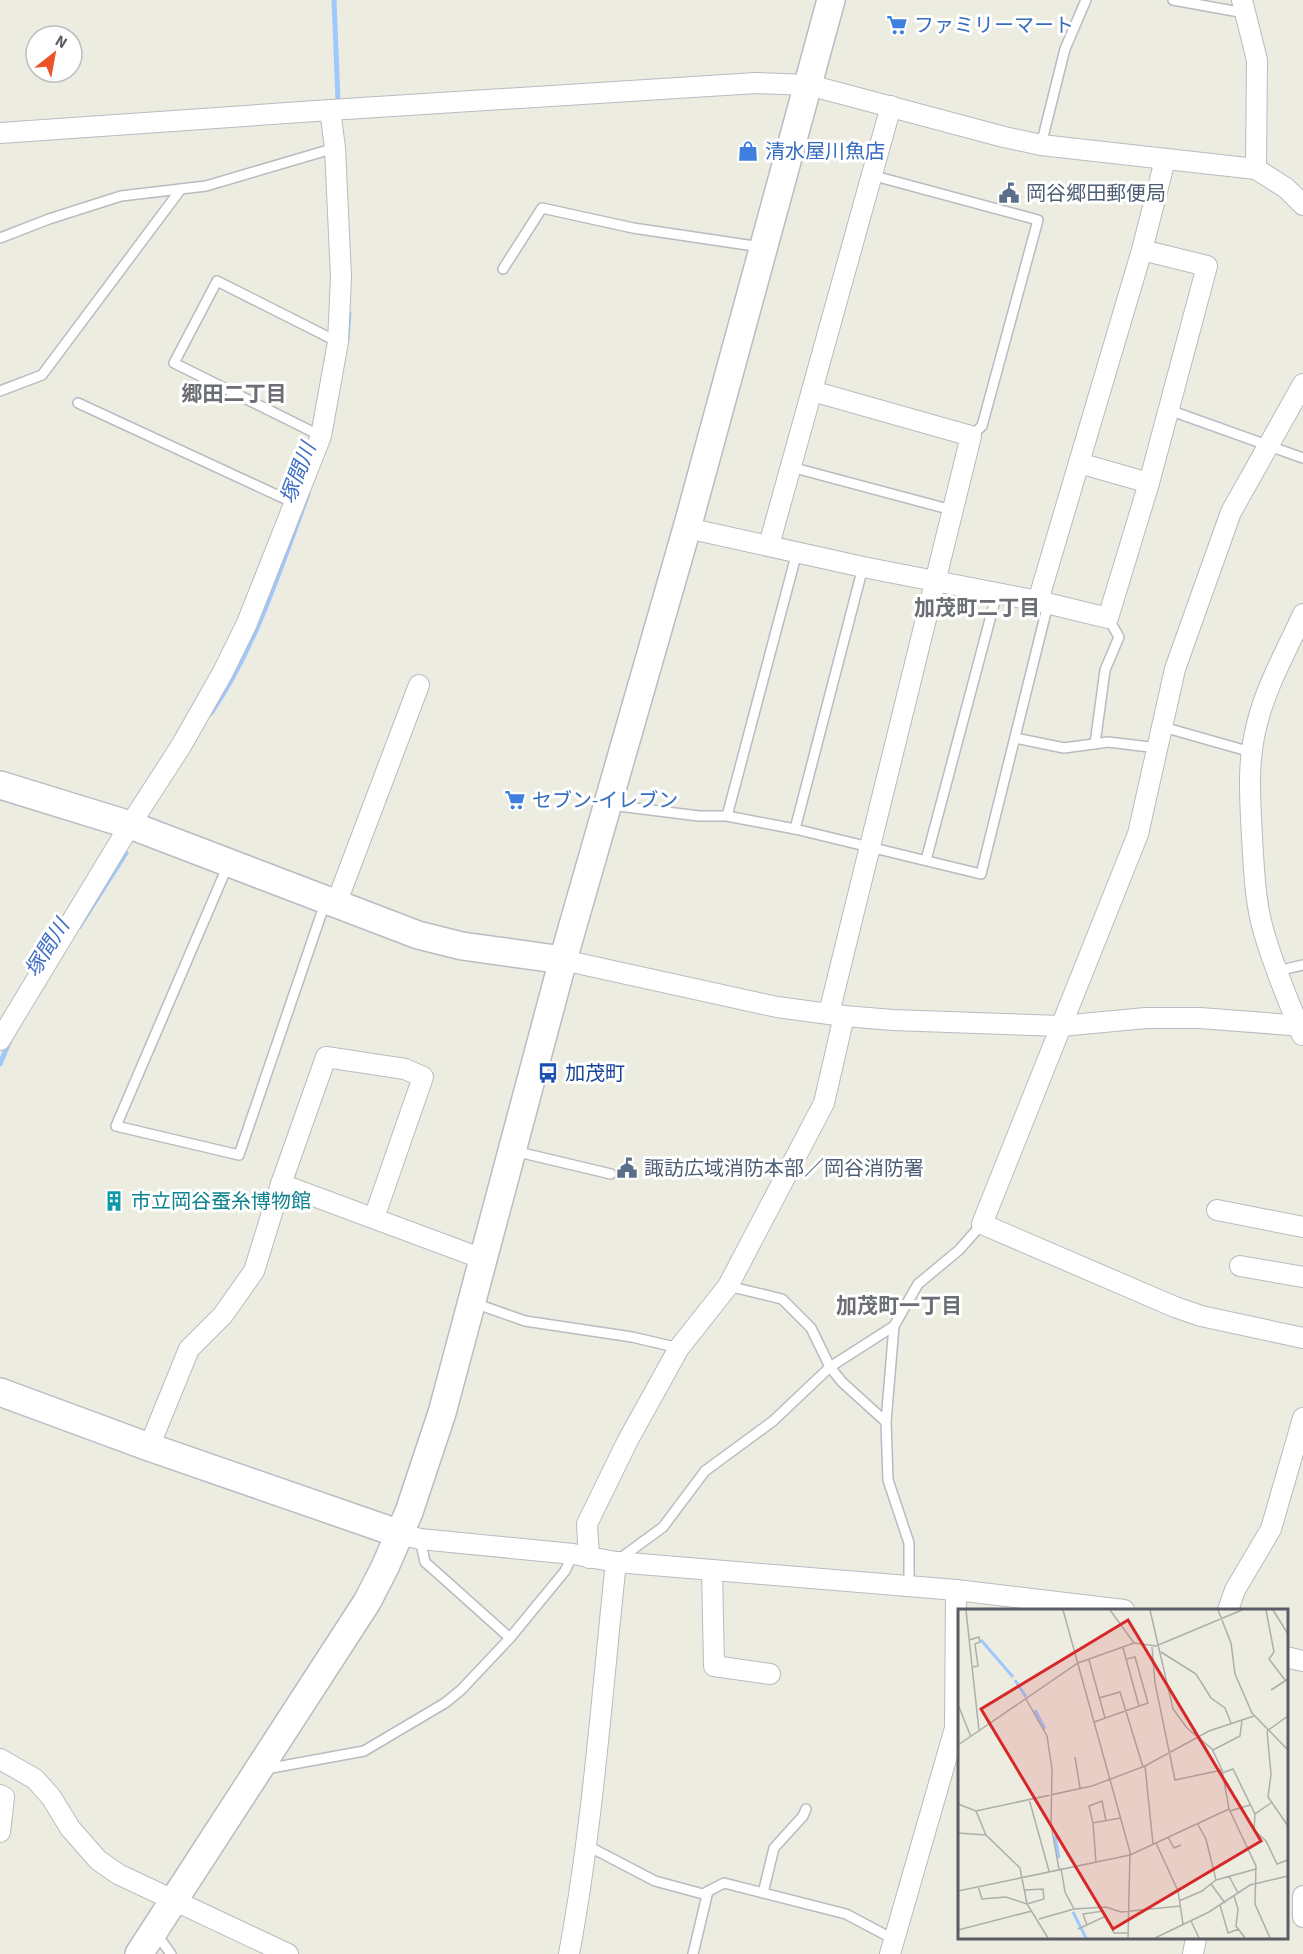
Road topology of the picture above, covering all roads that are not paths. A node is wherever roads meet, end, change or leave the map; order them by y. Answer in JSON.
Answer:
{"nodes":[{"id":1,"x":831,"y":0,"type":"edge"},
{"id":2,"x":1086,"y":0,"type":"edge"},
{"id":3,"x":1173,"y":0,"type":"edge"},
{"id":4,"x":1244,"y":7,"type":"edge"},
{"id":5,"x":809,"y":85,"type":"junction"},
{"id":6,"x":891,"y":106,"type":"junction"},
{"id":7,"x":330,"y":110,"type":"junction"},
{"id":8,"x":0,"y":133,"type":"edge"},
{"id":9,"x":1041,"y":145,"type":"junction"},
{"id":10,"x":335,"y":148,"type":"junction"},
{"id":11,"x":1165,"y":160,"type":"junction"},
{"id":12,"x":1256,"y":169,"type":"junction"},
{"id":13,"x":871,"y":175,"type":"junction"},
{"id":14,"x":181,"y":189,"type":"junction"},
{"id":15,"x":1303,"y":205,"type":"edge"},
{"id":16,"x":0,"y":238,"type":"edge"},
{"id":17,"x":764,"y":247,"type":"junction"},
{"id":18,"x":1142,"y":250,"type":"junction"},
{"id":19,"x":503,"y":269,"type":"dead end"},
{"id":20,"x":338,"y":342,"type":"junction"},
{"id":21,"x":1303,"y":384,"type":"edge"},
{"id":22,"x":0,"y":391,"type":"edge"},
{"id":23,"x":812,"y":391,"type":"junction"},
{"id":24,"x":78,"y":403,"type":"dead end"},
{"id":25,"x":1169,"y":410,"type":"junction"},
{"id":26,"x":321,"y":436,"type":"junction"},
{"id":27,"x":971,"y":436,"type":"junction"},
{"id":28,"x":1269,"y":445,"type":"junction"},
{"id":29,"x":1303,"y":458,"type":"edge"},
{"id":30,"x":1080,"y":463,"type":"junction"},
{"id":31,"x":791,"y":467,"type":"junction"},
{"id":32,"x":1149,"y":483,"type":"junction"},
{"id":33,"x":294,"y":503,"type":"junction"},
{"id":34,"x":952,"y":510,"type":"junction"},
{"id":35,"x":687,"y":528,"type":"junction"},
{"id":36,"x":769,"y":545,"type":"junction"},
{"id":37,"x":797,"y":552,"type":"junction"},
{"id":38,"x":863,"y":567,"type":"junction"},
{"id":39,"x":934,"y":580,"type":"junction"},
{"id":40,"x":997,"y":593,"type":"junction"},
{"id":41,"x":1043,"y":602,"type":"junction"},
{"id":42,"x":1303,"y":614,"type":"edge"},
{"id":43,"x":1108,"y":618,"type":"junction"},
{"id":44,"x":419,"y":685,"type":"dead end"},
{"id":45,"x":1163,"y":727,"type":"junction"},
{"id":46,"x":1015,"y":738,"type":"junction"},
{"id":47,"x":1095,"y":744,"type":"junction"},
{"id":48,"x":1159,"y":749,"type":"junction"},
{"id":49,"x":1251,"y":752,"type":"junction"},
{"id":50,"x":0,"y":785,"type":"edge"},
{"id":51,"x":608,"y":805,"type":"junction"},
{"id":52,"x":726,"y":816,"type":"junction"},
{"id":53,"x":130,"y":825,"type":"junction"},
{"id":54,"x":795,"y":829,"type":"junction"},
{"id":55,"x":869,"y":847,"type":"junction"},
{"id":56,"x":926,"y":860,"type":"junction"},
{"id":57,"x":229,"y":863,"type":"junction"},
{"id":58,"x":331,"y":901,"type":"junction"},
{"id":59,"x":563,"y":960,"type":"junction"},
{"id":60,"x":1303,"y":965,"type":"edge"},
{"id":61,"x":1277,"y":971,"type":"junction"},
{"id":62,"x":837,"y":1015,"type":"junction"},
{"id":63,"x":1061,"y":1026,"type":"junction"},
{"id":64,"x":1301,"y":1030,"type":"edge"},
{"id":65,"x":0,"y":1040,"type":"edge"},
{"id":66,"x":513,"y":1150,"type":"junction"},
{"id":67,"x":611,"y":1174,"type":"dead end"},
{"id":68,"x":281,"y":1184,"type":"junction"},
{"id":69,"x":1217,"y":1210,"type":"dead end"},
{"id":70,"x":374,"y":1218,"type":"junction"},
{"id":71,"x":982,"y":1224,"type":"junction"},
{"id":72,"x":1303,"y":1227,"type":"edge"},
{"id":73,"x":483,"y":1259,"type":"junction"},
{"id":74,"x":1240,"y":1266,"type":"dead end"},
{"id":75,"x":1303,"y":1277,"type":"edge"},
{"id":76,"x":728,"y":1286,"type":"junction"},
{"id":77,"x":471,"y":1302,"type":"junction"},
{"id":78,"x":894,"y":1326,"type":"junction"},
{"id":79,"x":1303,"y":1338,"type":"edge"},
{"id":80,"x":679,"y":1348,"type":"junction"},
{"id":81,"x":830,"y":1367,"type":"junction"},
{"id":82,"x":0,"y":1392,"type":"edge"},
{"id":83,"x":1303,"y":1418,"type":"edge"},
{"id":84,"x":886,"y":1422,"type":"junction"},
{"id":85,"x":148,"y":1447,"type":"junction"},
{"id":86,"x":410,"y":1536,"type":"junction"},
{"id":87,"x":581,"y":1556,"type":"junction"},
{"id":88,"x":616,"y":1562,"type":"junction"},
{"id":89,"x":712,"y":1570,"type":"junction"},
{"id":90,"x":909,"y":1586,"type":"junction"},
{"id":91,"x":956,"y":1590,"type":"junction"},
{"id":92,"x":1108,"y":1609,"type":"edge"},
{"id":93,"x":1229,"y":1609,"type":"edge"},
{"id":94,"x":510,"y":1638,"type":"junction"},
{"id":95,"x":1288,"y":1657,"type":"edge"},
{"id":96,"x":1303,"y":1661,"type":"edge"},
{"id":97,"x":770,"y":1674,"type":"dead end"},
{"id":98,"x":0,"y":1759,"type":"edge"},
{"id":99,"x":259,"y":1770,"type":"junction"},
{"id":100,"x":0,"y":1795,"type":"edge"},
{"id":101,"x":806,"y":1809,"type":"dead end"},
{"id":102,"x":0,"y":1832,"type":"edge"},
{"id":103,"x":586,"y":1845,"type":"junction"},
{"id":104,"x":708,"y":1891,"type":"junction"},
{"id":105,"x":762,"y":1893,"type":"junction"},
{"id":106,"x":1303,"y":1896,"type":"edge"},
{"id":107,"x":174,"y":1901,"type":"junction"},
{"id":108,"x":1303,"y":1917,"type":"edge"},
{"id":109,"x":155,"y":1930,"type":"junction"},
{"id":110,"x":1196,"y":1939,"type":"edge"},
{"id":111,"x":892,"y":1947,"type":"edge"},
{"id":112,"x":139,"y":1954,"type":"edge"},
{"id":113,"x":171,"y":1954,"type":"edge"},
{"id":114,"x":288,"y":1954,"type":"edge"},
{"id":115,"x":569,"y":1954,"type":"edge"},
{"id":116,"x":693,"y":1954,"type":"edge"},
{"id":117,"x":1193,"y":1954,"type":"edge"}],
"edges":[{"from":1,"to":5,"type":"street"},
{"from":2,"to":9,"type":"lane"},
{"from":3,"to":4,"type":"lane"},
{"from":4,"to":12,"type":"street"},
{"from":5,"to":6,"type":"street"},
{"from":5,"to":7,"type":"street"},
{"from":5,"to":17,"type":"street"},
{"from":6,"to":9,"type":"street"},
{"from":6,"to":13,"type":"street"},
{"from":7,"to":8,"type":"street"},
{"from":7,"to":10,"type":"street"},
{"from":9,"to":11,"type":"street"},
{"from":10,"to":14,"type":"lane"},
{"from":10,"to":20,"type":"street"},
{"from":11,"to":12,"type":"street"},
{"from":11,"to":18,"type":"street"},
{"from":12,"to":15,"type":"street"},
{"from":13,"to":23,"type":"street"},
{"from":13,"to":27,"type":"lane"},
{"from":14,"to":16,"type":"lane"},
{"from":14,"to":22,"type":"lane"},
{"from":17,"to":19,"type":"lane"},
{"from":17,"to":35,"type":"street"},
{"from":18,"to":25,"type":"street"},
{"from":18,"to":30,"type":"street"},
{"from":20,"to":26,"type":"street"},
{"from":20,"to":26,"type":"lane"},
{"from":21,"to":28,"type":"street"},
{"from":23,"to":27,"type":"street"},
{"from":23,"to":31,"type":"street"},
{"from":24,"to":33,"type":"lane"},
{"from":25,"to":28,"type":"lane"},
{"from":25,"to":32,"type":"street"},
{"from":26,"to":33,"type":"street"},
{"from":27,"to":34,"type":"street"},
{"from":28,"to":29,"type":"lane"},
{"from":28,"to":45,"type":"street"},
{"from":30,"to":32,"type":"street"},
{"from":30,"to":41,"type":"street"},
{"from":31,"to":34,"type":"lane"},
{"from":31,"to":36,"type":"street"},
{"from":32,"to":43,"type":"street"},
{"from":33,"to":53,"type":"street"},
{"from":34,"to":39,"type":"street"},
{"from":35,"to":36,"type":"street"},
{"from":35,"to":51,"type":"street"},
{"from":36,"to":37,"type":"street"},
{"from":37,"to":38,"type":"street"},
{"from":37,"to":52,"type":"lane"},
{"from":38,"to":39,"type":"street"},
{"from":38,"to":54,"type":"lane"},
{"from":39,"to":40,"type":"street"},
{"from":39,"to":55,"type":"street"},
{"from":40,"to":41,"type":"street"},
{"from":40,"to":56,"type":"lane"},
{"from":41,"to":43,"type":"street"},
{"from":41,"to":46,"type":"lane"},
{"from":42,"to":49,"type":"street"},
{"from":43,"to":47,"type":"lane"},
{"from":44,"to":58,"type":"street"},
{"from":45,"to":48,"type":"street"},
{"from":45,"to":49,"type":"lane"},
{"from":46,"to":47,"type":"lane"},
{"from":46,"to":56,"type":"lane"},
{"from":47,"to":48,"type":"lane"},
{"from":48,"to":63,"type":"street"},
{"from":49,"to":61,"type":"street"},
{"from":50,"to":53,"type":"street"},
{"from":51,"to":52,"type":"lane"},
{"from":51,"to":59,"type":"street"},
{"from":52,"to":54,"type":"lane"},
{"from":53,"to":57,"type":"street"},
{"from":53,"to":65,"type":"street"},
{"from":54,"to":55,"type":"lane"},
{"from":55,"to":56,"type":"lane"},
{"from":55,"to":62,"type":"street"},
{"from":57,"to":58,"type":"street"},
{"from":57,"to":58,"type":"lane"},
{"from":58,"to":59,"type":"street"},
{"from":59,"to":62,"type":"street"},
{"from":59,"to":66,"type":"street"},
{"from":60,"to":61,"type":"lane"},
{"from":61,"to":64,"type":"street"},
{"from":62,"to":63,"type":"street"},
{"from":62,"to":76,"type":"street"},
{"from":63,"to":64,"type":"street"},
{"from":63,"to":71,"type":"street"},
{"from":66,"to":67,"type":"lane"},
{"from":66,"to":73,"type":"street"},
{"from":68,"to":70,"type":"street"},
{"from":68,"to":70,"type":"street"},
{"from":68,"to":85,"type":"street"},
{"from":69,"to":72,"type":"street"},
{"from":70,"to":73,"type":"street"},
{"from":71,"to":78,"type":"lane"},
{"from":71,"to":79,"type":"street"},
{"from":73,"to":77,"type":"street"},
{"from":74,"to":75,"type":"street"},
{"from":76,"to":80,"type":"street"},
{"from":76,"to":81,"type":"lane"},
{"from":77,"to":80,"type":"lane"},
{"from":77,"to":86,"type":"street"},
{"from":78,"to":81,"type":"lane"},
{"from":78,"to":84,"type":"lane"},
{"from":80,"to":87,"type":"street"},
{"from":81,"to":84,"type":"lane"},
{"from":81,"to":88,"type":"lane"},
{"from":82,"to":85,"type":"street"},
{"from":83,"to":93,"type":"street"},
{"from":84,"to":90,"type":"lane"},
{"from":85,"to":86,"type":"street"},
{"from":86,"to":87,"type":"street"},
{"from":86,"to":94,"type":"lane"},
{"from":86,"to":99,"type":"street"},
{"from":87,"to":88,"type":"street"},
{"from":87,"to":94,"type":"lane"},
{"from":88,"to":89,"type":"street"},
{"from":88,"to":103,"type":"street"},
{"from":89,"to":90,"type":"street"},
{"from":89,"to":97,"type":"street"},
{"from":90,"to":91,"type":"street"},
{"from":91,"to":92,"type":"street"},
{"from":91,"to":111,"type":"street"},
{"from":94,"to":99,"type":"lane"},
{"from":95,"to":96,"type":"street"},
{"from":98,"to":107,"type":"street"},
{"from":99,"to":107,"type":"street"},
{"from":100,"to":102,"type":"street"},
{"from":101,"to":105,"type":"lane"},
{"from":103,"to":104,"type":"lane"},
{"from":103,"to":115,"type":"street"},
{"from":104,"to":105,"type":"lane"},
{"from":104,"to":116,"type":"lane"},
{"from":105,"to":111,"type":"lane"},
{"from":106,"to":108,"type":"street"},
{"from":107,"to":109,"type":"street"},
{"from":107,"to":114,"type":"street"},
{"from":109,"to":112,"type":"street"},
{"from":109,"to":113,"type":"lane"},
{"from":110,"to":117,"type":"street"}]}
